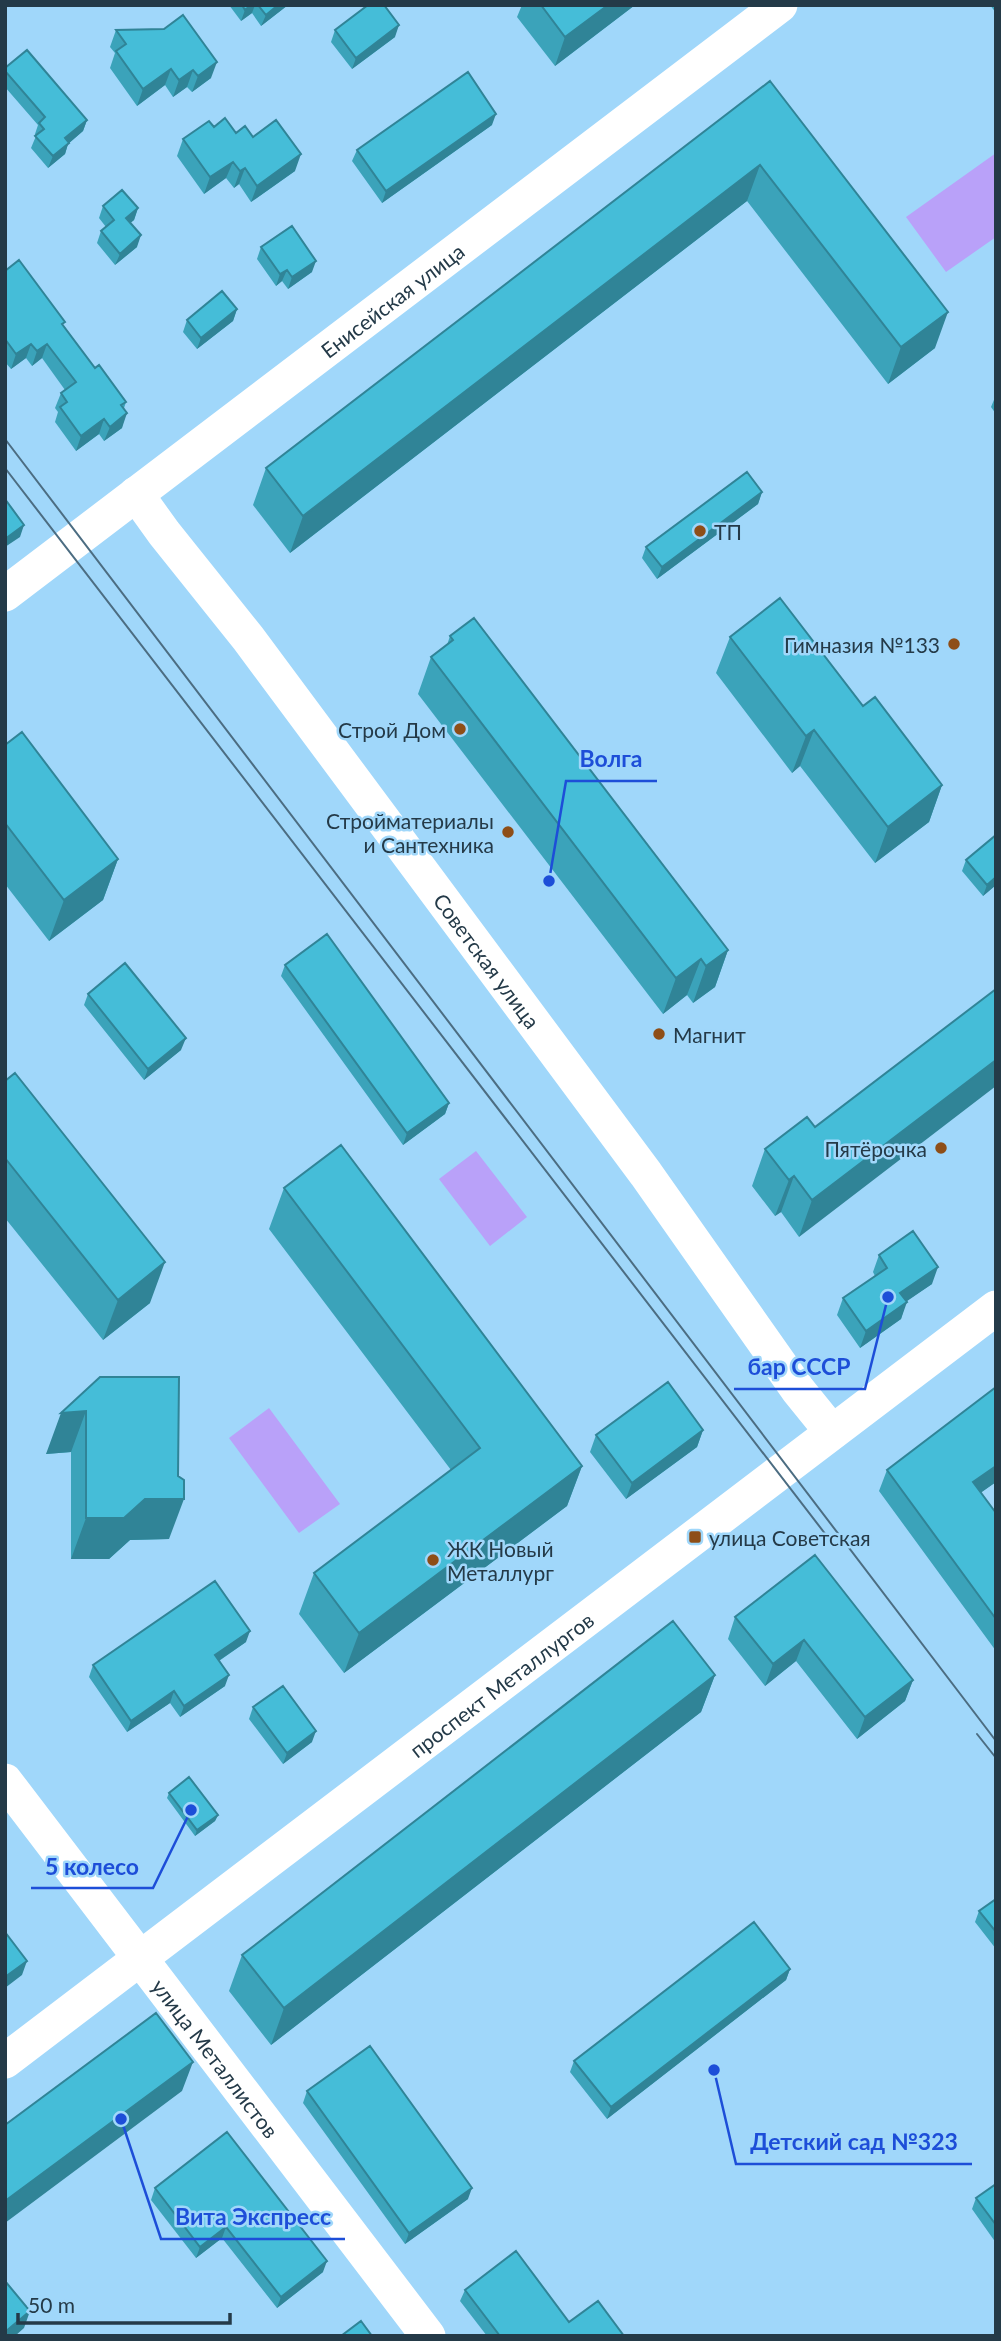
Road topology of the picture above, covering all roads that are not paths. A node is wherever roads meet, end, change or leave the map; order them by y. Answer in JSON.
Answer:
{"nodes":[{"id":1,"x":780,"y":5,"type":"edge"},
{"id":2,"x":136,"y":494,"type":"junction"},
{"id":3,"x":5,"y":594,"type":"edge"},
{"id":4,"x":996,"y":1308,"type":"edge"},
{"id":5,"x":832,"y":1432,"type":"junction"},
{"id":6,"x":5,"y":1780,"type":"edge"},
{"id":7,"x":141,"y":1959,"type":"junction"},
{"id":8,"x":5,"y":2062,"type":"edge"},
{"id":9,"x":428,"y":2336,"type":"edge"}],
"edges":[{"from":1,"to":2,"type":"street","name":"Енисейская улица"},
{"from":2,"to":3,"type":"street","name":"Енисейская улица"},
{"from":2,"to":5,"type":"street","name":"Советская улица"},
{"from":4,"to":5,"type":"street","name":"проспект Металлургов"},
{"from":5,"to":7,"type":"street","name":"проспект Металлургов"},
{"from":6,"to":7,"type":"street","name":"улица Металлистов"},
{"from":7,"to":8,"type":"street","name":"проспект Металлургов"},
{"from":7,"to":9,"type":"street","name":"улица Металлистов"}]}
